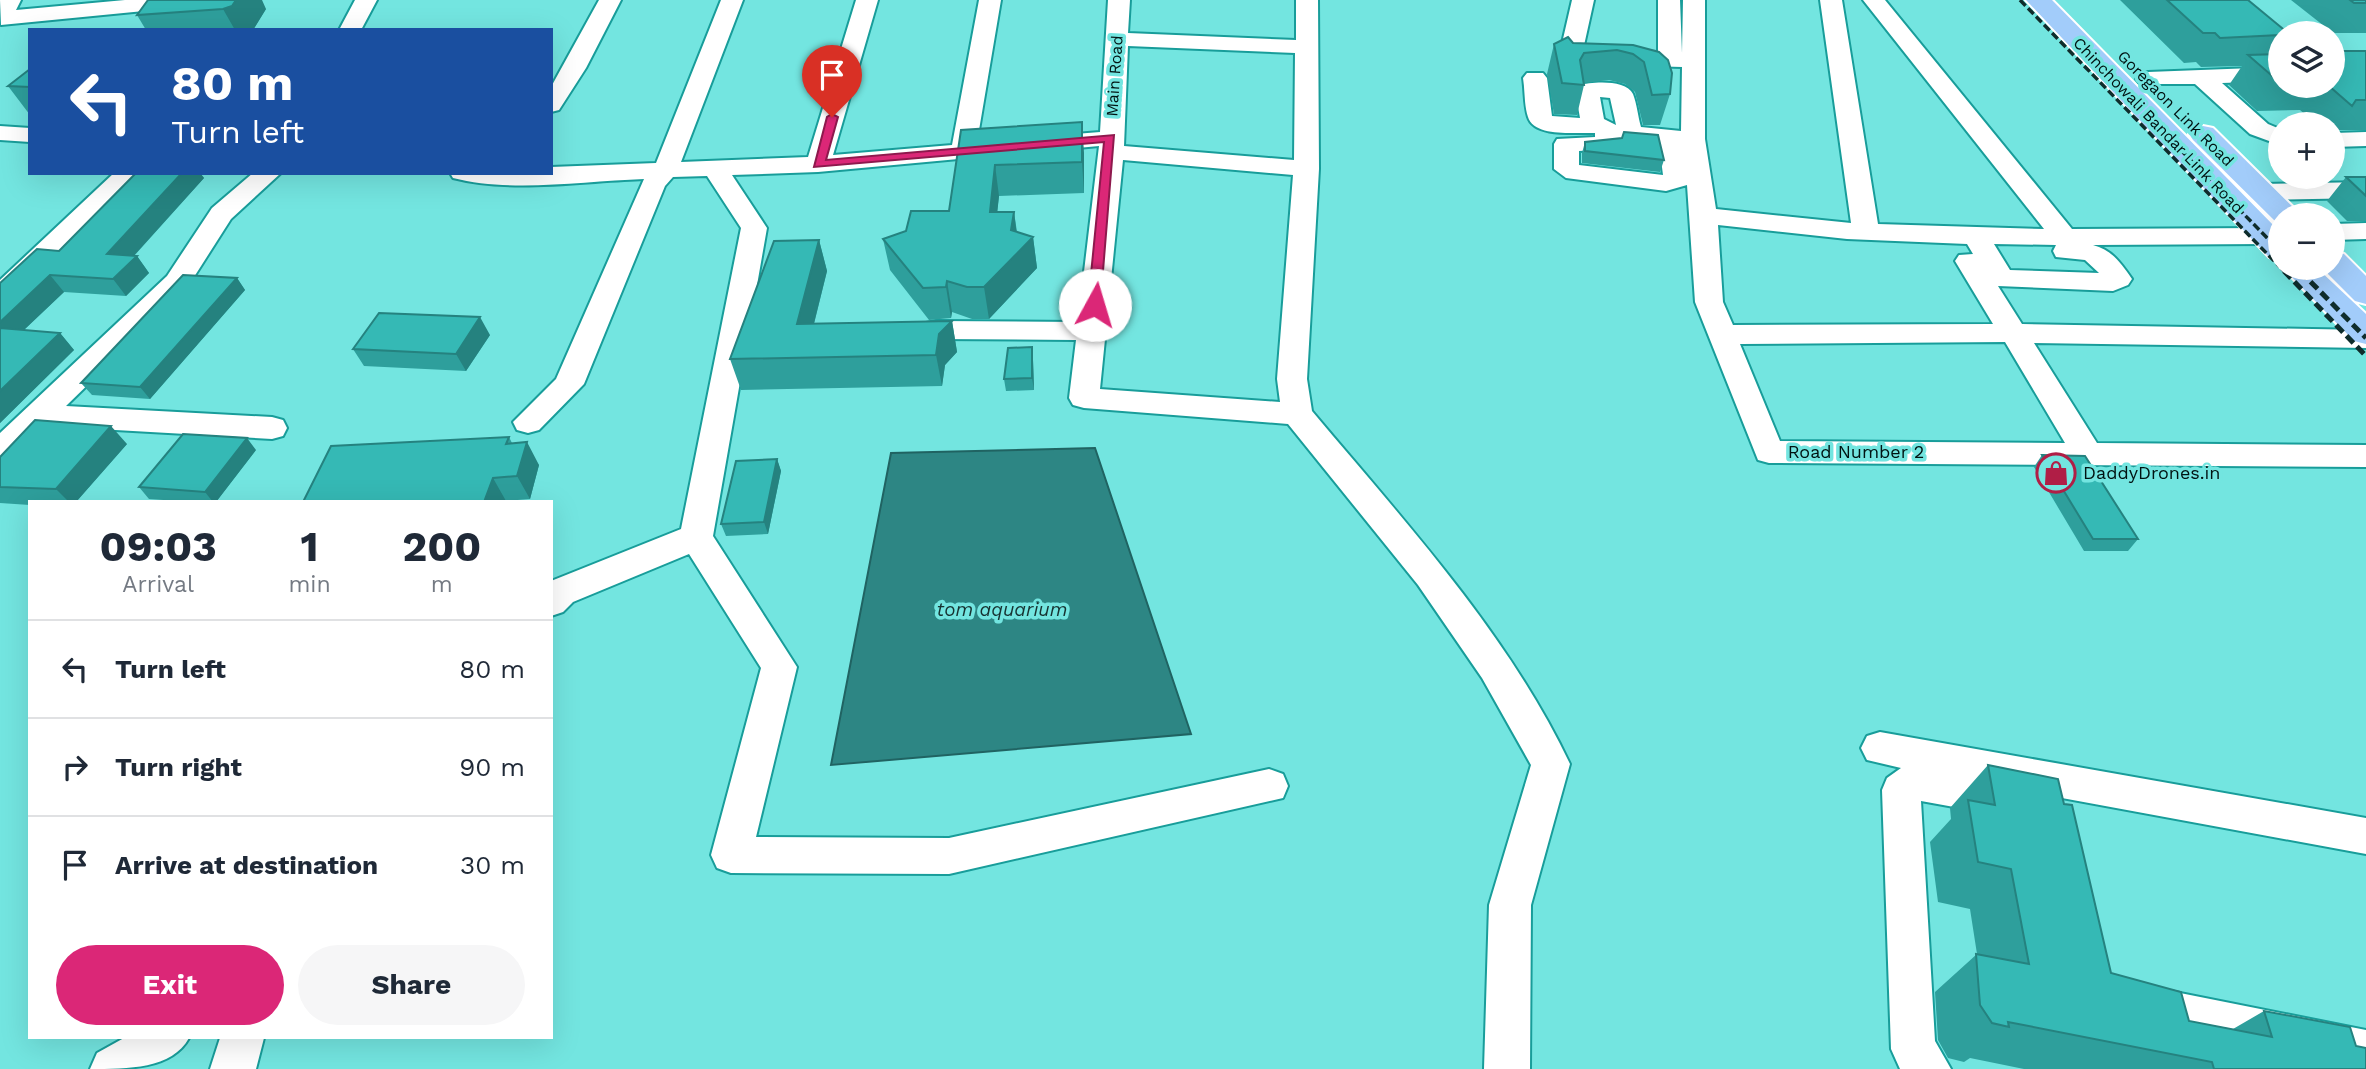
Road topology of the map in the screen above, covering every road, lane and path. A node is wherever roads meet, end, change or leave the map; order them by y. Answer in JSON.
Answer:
{"nodes":[{"id":1,"x":10,"y":0,"type":"edge"},
{"id":2,"x":195,"y":0,"type":"edge"},
{"id":3,"x":366,"y":0,"type":"edge"},
{"id":4,"x":610,"y":0,"type":"edge"},
{"id":5,"x":732,"y":0,"type":"edge"},
{"id":6,"x":867,"y":0,"type":"edge"},
{"id":7,"x":990,"y":0,"type":"edge"},
{"id":8,"x":1119,"y":0,"type":"edge"},
{"id":9,"x":1307,"y":0,"type":"edge"},
{"id":10,"x":1583,"y":0,"type":"edge"},
{"id":11,"x":1669,"y":0,"type":"edge"},
{"id":12,"x":1694,"y":0,"type":"edge"},
{"id":13,"x":1831,"y":0,"type":"edge"},
{"id":14,"x":1874,"y":0,"type":"edge"},
{"id":15,"x":2038,"y":0,"type":"edge"},
{"id":16,"x":2067,"y":0,"type":"edge"},
{"id":17,"x":0,"y":19,"type":"edge"},
{"id":18,"x":351,"y":28,"type":"edge"},
{"id":19,"x":1116,"y":38,"type":"junction"},
{"id":20,"x":1306,"y":47,"type":"junction"},
{"id":21,"x":1680,"y":59,"type":"junction"},
{"id":22,"x":1574,"y":65,"type":"edge"},
{"id":23,"x":575,"y":68,"type":"junction"},
{"id":24,"x":553,"y":70,"type":"edge"},
{"id":25,"x":2268,"y":74,"type":"edge"},
{"id":26,"x":2200,"y":77,"type":"junction"},
{"id":27,"x":1535,"y":78,"type":"dead end"},
{"id":28,"x":2148,"y":79,"type":"junction"},
{"id":29,"x":553,"y":102,"type":"edge"},
{"id":30,"x":28,"y":121,"type":"edge"},
{"id":31,"x":1610,"y":131,"type":"junction"},
{"id":32,"x":2268,"y":133,"type":"edge"},
{"id":33,"x":0,"y":134,"type":"edge"},
{"id":34,"x":1681,"y":138,"type":"junction"},
{"id":35,"x":2366,"y":139,"type":"edge"},
{"id":36,"x":2345,"y":140,"type":"edge"},
{"id":37,"x":1110,"y":145,"type":"junction"},
{"id":38,"x":963,"y":151,"type":"junction"},
{"id":39,"x":818,"y":164,"type":"junction"},
{"id":40,"x":715,"y":169,"type":"junction"},
{"id":41,"x":1306,"y":169,"type":"junction"},
{"id":42,"x":665,"y":171,"type":"junction"},
{"id":43,"x":553,"y":174,"type":"edge"},
{"id":44,"x":127,"y":175,"type":"edge"},
{"id":45,"x":267,"y":175,"type":"edge"},
{"id":46,"x":2366,"y":190,"type":"edge"},
{"id":47,"x":2262,"y":192,"type":"junction"},
{"id":48,"x":2273,"y":203,"type":"edge"},
{"id":49,"x":1704,"y":216,"type":"junction"},
{"id":50,"x":2366,"y":231,"type":"edge"},
{"id":51,"x":1866,"y":232,"type":"junction"},
{"id":52,"x":2345,"y":232,"type":"edge"},
{"id":53,"x":2268,"y":238,"type":"edge"},
{"id":54,"x":2066,"y":239,"type":"junction"},
{"id":55,"x":1970,"y":240,"type":"junction"},
{"id":56,"x":2268,"y":243,"type":"edge"},
{"id":57,"x":2345,"y":273,"type":"edge"},
{"id":58,"x":2312,"y":280,"type":"edge"},
{"id":59,"x":2366,"y":294,"type":"edge"},
{"id":60,"x":0,"y":296,"type":"edge"},
{"id":61,"x":936,"y":330,"type":"edge"},
{"id":62,"x":1092,"y":331,"type":"junction"},
{"id":63,"x":2366,"y":332,"type":"edge"},
{"id":64,"x":2014,"y":333,"type":"junction"},
{"id":65,"x":1722,"y":335,"type":"junction"},
{"id":66,"x":2366,"y":339,"type":"edge"},
{"id":67,"x":1297,"y":414,"type":"junction"},
{"id":68,"x":37,"y":415,"type":"junction"},
{"id":69,"x":528,"y":422,"type":"dead end"},
{"id":70,"x":272,"y":428,"type":"dead end"},
{"id":71,"x":0,"y":451,"type":"edge"},
{"id":72,"x":2088,"y":454,"type":"junction"},
{"id":73,"x":2366,"y":456,"type":"edge"},
{"id":74,"x":696,"y":537,"type":"junction"},
{"id":75,"x":553,"y":599,"type":"edge"},
{"id":76,"x":1880,"y":748,"type":"dead end"},
{"id":77,"x":1269,"y":786,"type":"dead end"},
{"id":78,"x":2049,"y":802,"type":"junction"},
{"id":79,"x":2366,"y":836,"type":"edge"},
{"id":80,"x":2104,"y":997,"type":"edge"},
{"id":81,"x":165,"y":1039,"type":"edge"},
{"id":82,"x":242,"y":1039,"type":"edge"},
{"id":83,"x":2366,"y":1052,"type":"edge"},
{"id":84,"x":113,"y":1069,"type":"edge"},
{"id":85,"x":233,"y":1069,"type":"edge"},
{"id":86,"x":1507,"y":1069,"type":"edge"},
{"id":87,"x":1928,"y":1069,"type":"edge"}],
"edges":[{"from":1,"to":17,"type":"street"},
{"from":2,"to":17,"type":"street"},
{"from":3,"to":18,"type":"street"},
{"from":4,"to":23,"type":"street"},
{"from":5,"to":42,"type":"street"},
{"from":6,"to":39,"type":"street"},
{"from":7,"to":38,"type":"street"},
{"from":8,"to":19,"type":"street","name":"Main Road"},
{"from":9,"to":20,"type":"street"},
{"from":10,"to":21,"type":"street"},
{"from":11,"to":21,"type":"street"},
{"from":12,"to":21,"type":"street","name":"Road Number 2"},
{"from":13,"to":51,"type":"street"},
{"from":14,"to":54,"type":"street"},
{"from":15,"to":53,"type":"main road","name":"Chinchowali Bandar Link Road"},
{"from":16,"to":28,"type":"main road","name":"Goregaon Link Road"},
{"from":19,"to":20,"type":"street"},
{"from":19,"to":37,"type":"street","name":"Main Road"},
{"from":20,"to":41,"type":"street"},
{"from":21,"to":34,"type":"street","name":"Road Number 2"},
{"from":22,"to":34,"type":"street"},
{"from":23,"to":24,"type":"street"},
{"from":23,"to":29,"type":"street"},
{"from":25,"to":26,"type":"street"},
{"from":26,"to":28,"type":"street"},
{"from":26,"to":32,"type":"street"},
{"from":27,"to":31,"type":"street"},
{"from":28,"to":47,"type":"main road","name":"Goregaon Link Road"},
{"from":30,"to":33,"type":"street"},
{"from":31,"to":34,"type":"street"},
{"from":31,"to":34,"type":"street"},
{"from":34,"to":49,"type":"street","name":"Road Number 2"},
{"from":35,"to":36,"type":"street"},
{"from":37,"to":38,"type":"street"},
{"from":37,"to":41,"type":"street"},
{"from":37,"to":62,"type":"street","name":"Main Road"},
{"from":38,"to":39,"type":"street"},
{"from":39,"to":40,"type":"street"},
{"from":40,"to":42,"type":"street"},
{"from":40,"to":74,"type":"street"},
{"from":41,"to":67,"type":"street"},
{"from":42,"to":43,"type":"street"},
{"from":42,"to":69,"type":"street"},
{"from":44,"to":60,"type":"street"},
{"from":45,"to":68,"type":"street"},
{"from":46,"to":47,"type":"street"},
{"from":47,"to":48,"type":"main road","name":"Goregaon Link Road"},
{"from":49,"to":51,"type":"street"},
{"from":49,"to":65,"type":"street","name":"Road Number 2"},
{"from":50,"to":52,"type":"street"},
{"from":51,"to":55,"type":"street"},
{"from":54,"to":55,"type":"street"},
{"from":54,"to":56,"type":"street"},
{"from":55,"to":64,"type":"street"},
{"from":57,"to":59,"type":"main road"},
{"from":58,"to":63,"type":"main road"},
{"from":61,"to":62,"type":"street"},
{"from":62,"to":67,"type":"street","name":"Main Road"},
{"from":64,"to":65,"type":"street"},
{"from":64,"to":66,"type":"street"},
{"from":64,"to":72,"type":"street"},
{"from":65,"to":72,"type":"street","name":"Road Number 2"},
{"from":67,"to":86,"type":"street"},
{"from":68,"to":70,"type":"street"},
{"from":68,"to":71,"type":"street"},
{"from":72,"to":73,"type":"street","name":"Road Number 2"},
{"from":74,"to":75,"type":"street"},
{"from":74,"to":77,"type":"street"},
{"from":76,"to":78,"type":"street"},
{"from":78,"to":79,"type":"street"},
{"from":78,"to":87,"type":"street"},
{"from":80,"to":83,"type":"street"},
{"from":81,"to":84,"type":"street"},
{"from":82,"to":85,"type":"street"}]}
